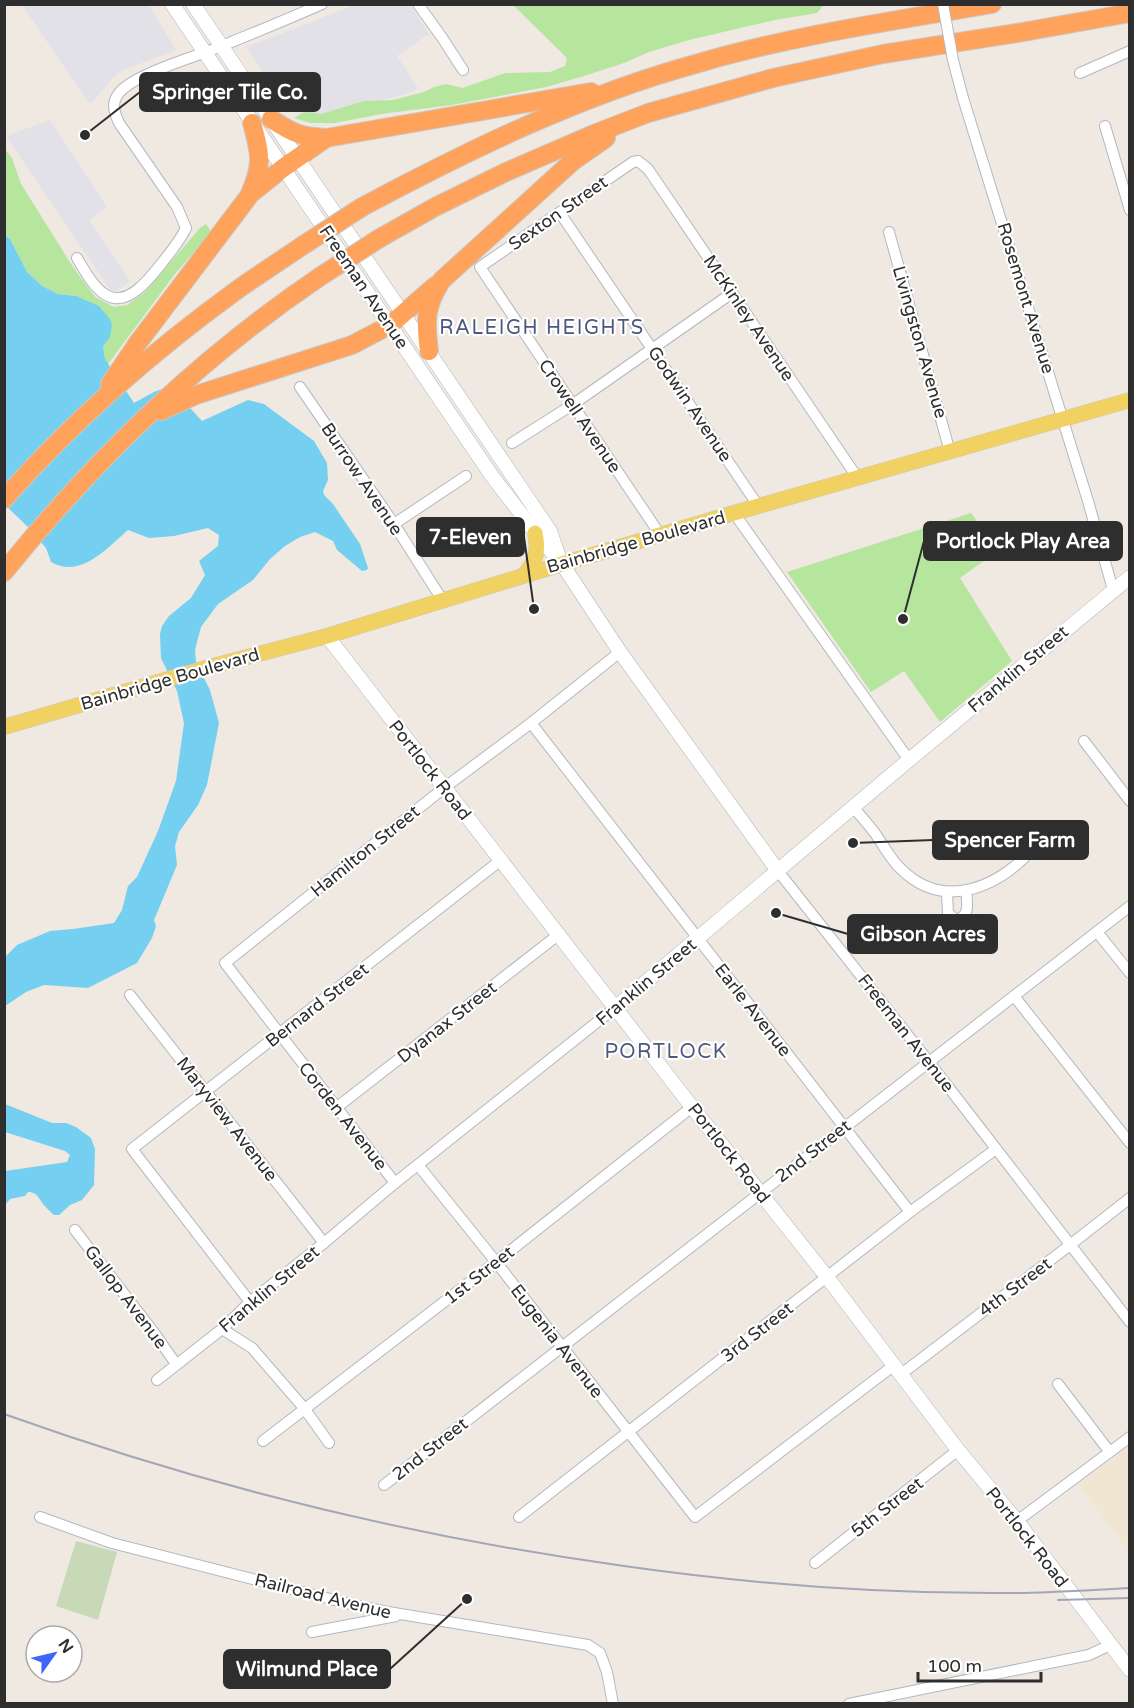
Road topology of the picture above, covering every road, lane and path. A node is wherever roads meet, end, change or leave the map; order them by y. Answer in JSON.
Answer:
{"nodes":[{"id":1,"x":172,"y":4,"type":"edge"},
{"id":2,"x":193,"y":4,"type":"edge"},
{"id":3,"x":322,"y":4,"type":"edge"},
{"id":4,"x":418,"y":4,"type":"edge"},
{"id":5,"x":943,"y":4,"type":"edge"},
{"id":6,"x":992,"y":4,"type":"edge"},
{"id":7,"x":1130,"y":13,"type":"edge"},
{"id":8,"x":221,"y":46,"type":"junction"},
{"id":9,"x":1130,"y":51,"type":"edge"},
{"id":10,"x":204,"y":53,"type":"junction"},
{"id":11,"x":463,"y":70,"type":"dead end"},
{"id":12,"x":1080,"y":73,"type":"dead end"},
{"id":13,"x":628,"y":85,"type":"junction"},
{"id":14,"x":658,"y":111,"type":"junction"},
{"id":15,"x":271,"y":119,"type":"junction"},
{"id":16,"x":252,"y":123,"type":"junction"},
{"id":17,"x":1106,"y":126,"type":"dead end"},
{"id":18,"x":326,"y":138,"type":"junction"},
{"id":19,"x":638,"y":161,"type":"joint"},
{"id":20,"x":290,"y":163,"type":"junction"},
{"id":21,"x":249,"y":196,"type":"junction"},
{"id":22,"x":1130,"y":210,"type":"edge"},
{"id":23,"x":560,"y":213,"type":"junction"},
{"id":24,"x":889,"y":232,"type":"dead end"},
{"id":25,"x":77,"y":258,"type":"dead end"},
{"id":26,"x":480,"y":267,"type":"joint"},
{"id":27,"x":442,"y":280,"type":"junction"},
{"id":28,"x":732,"y":293,"type":"junction"},
{"id":29,"x":397,"y":319,"type":"junction"},
{"id":30,"x":653,"y":348,"type":"junction"},
{"id":31,"x":429,"y":351,"type":"junction"},
{"id":32,"x":131,"y":367,"type":"junction"},
{"id":33,"x":300,"y":387,"type":"dead end"},
{"id":34,"x":190,"y":388,"type":"junction"},
{"id":35,"x":1130,"y":400,"type":"edge"},
{"id":36,"x":572,"y":405,"type":"junction"},
{"id":37,"x":1063,"y":419,"type":"junction"},
{"id":38,"x":512,"y":443,"type":"dead end"},
{"id":39,"x":950,"y":452,"type":"junction"},
{"id":40,"x":466,"y":476,"type":"dead end"},
{"id":41,"x":857,"y":477,"type":"junction"},
{"id":42,"x":4,"y":499,"type":"edge"},
{"id":43,"x":759,"y":507,"type":"junction"},
{"id":44,"x":734,"y":513,"type":"junction"},
{"id":45,"x":394,"y":524,"type":"junction"},
{"id":46,"x":535,"y":532,"type":"junction"},
{"id":47,"x":661,"y":536,"type":"junction"},
{"id":48,"x":562,"y":564,"type":"junction"},
{"id":49,"x":4,"y":572,"type":"edge"},
{"id":50,"x":522,"y":576,"type":"junction"},
{"id":51,"x":1130,"y":577,"type":"edge"},
{"id":52,"x":1113,"y":590,"type":"junction"},
{"id":53,"x":443,"y":601,"type":"junction"},
{"id":54,"x":327,"y":636,"type":"junction"},
{"id":55,"x":620,"y":652,"type":"junction"},
{"id":56,"x":531,"y":723,"type":"junction"},
{"id":57,"x":4,"y":727,"type":"edge"},
{"id":58,"x":1084,"y":741,"type":"dead end"},
{"id":59,"x":909,"y":760,"type":"junction"},
{"id":60,"x":444,"y":788,"type":"junction"},
{"id":61,"x":1130,"y":801,"type":"edge"},
{"id":62,"x":853,"y":807,"type":"junction"},
{"id":63,"x":1027,"y":855,"type":"dead end"},
{"id":64,"x":501,"y":860,"type":"junction"},
{"id":65,"x":778,"y":871,"type":"junction"},
{"id":66,"x":966,"y":890,"type":"junction"},
{"id":67,"x":947,"y":893,"type":"junction"},
{"id":68,"x":1130,"y":906,"type":"edge"},
{"id":69,"x":1097,"y":932,"type":"junction"},
{"id":70,"x":558,"y":935,"type":"junction"},
{"id":71,"x":698,"y":939,"type":"junction"},
{"id":72,"x":225,"y":963,"type":"joint"},
{"id":73,"x":1130,"y":973,"type":"edge"},
{"id":74,"x":130,"y":995,"type":"dead end"},
{"id":75,"x":1014,"y":996,"type":"junction"},
{"id":76,"x":616,"y":1007,"type":"junction"},
{"id":77,"x":279,"y":1034,"type":"junction"},
{"id":78,"x":929,"y":1062,"type":"junction"},
{"id":79,"x":206,"y":1092,"type":"junction"},
{"id":80,"x":692,"y":1107,"type":"junction"},
{"id":81,"x":336,"y":1108,"type":"junction"},
{"id":82,"x":844,"y":1127,"type":"junction"},
{"id":83,"x":1130,"y":1143,"type":"edge"},
{"id":84,"x":996,"y":1149,"type":"junction"},
{"id":85,"x":418,"y":1165,"type":"junction"},
{"id":86,"x":395,"y":1183,"type":"junction"},
{"id":87,"x":760,"y":1192,"type":"junction"},
{"id":88,"x":1130,"y":1198,"type":"edge"},
{"id":89,"x":910,"y":1212,"type":"junction"},
{"id":90,"x":75,"y":1230,"type":"dead end"},
{"id":91,"x":324,"y":1243,"type":"junction"},
{"id":92,"x":1070,"y":1245,"type":"junction"},
{"id":93,"x":496,"y":1262,"type":"junction"},
{"id":94,"x":827,"y":1277,"type":"junction"},
{"id":95,"x":250,"y":1302,"type":"junction"},
{"id":96,"x":1130,"y":1322,"type":"edge"},
{"id":97,"x":222,"y":1329,"type":"junction"},
{"id":98,"x":562,"y":1347,"type":"junction"},
{"id":99,"x":176,"y":1364,"type":"junction"},
{"id":100,"x":897,"y":1370,"type":"junction"},
{"id":101,"x":158,"y":1380,"type":"dead end"},
{"id":102,"x":1058,"y":1384,"type":"dead end"},
{"id":103,"x":304,"y":1408,"type":"junction"},
{"id":104,"x":628,"y":1432,"type":"junction"},
{"id":105,"x":1130,"y":1437,"type":"edge"},
{"id":106,"x":263,"y":1441,"type":"dead end"},
{"id":107,"x":329,"y":1443,"type":"dead end"},
{"id":108,"x":958,"y":1450,"type":"junction"},
{"id":109,"x":1109,"y":1451,"type":"junction"},
{"id":110,"x":384,"y":1485,"type":"dead end"},
{"id":111,"x":40,"y":1517,"type":"dead end"},
{"id":112,"x":519,"y":1517,"type":"dead end"},
{"id":113,"x":695,"y":1517,"type":"joint"},
{"id":114,"x":1017,"y":1521,"type":"junction"},
{"id":115,"x":815,"y":1563,"type":"dead end"},
{"id":116,"x":402,"y":1615,"type":"junction"},
{"id":117,"x":312,"y":1632,"type":"dead end"},
{"id":118,"x":1110,"y":1645,"type":"junction"},
{"id":119,"x":1130,"y":1670,"type":"edge"},
{"id":120,"x":613,"y":1704,"type":"edge"},
{"id":121,"x":849,"y":1704,"type":"edge"}],
"edges":[{"from":1,"to":10,"type":"main road","name":"Freeman Avenue"},
{"from":2,"to":8,"type":"main road","name":"Freeman Avenue"},
{"from":3,"to":8,"type":"street"},
{"from":4,"to":11,"type":"street"},
{"from":5,"to":37,"type":"street","name":"Rosemont Avenue","bridge":true},
{"from":6,"to":13,"type":"highway"},
{"from":7,"to":14,"type":"highway"},
{"from":8,"to":10,"type":"street"},
{"from":8,"to":15,"type":"main road","name":"Freeman Avenue"},
{"from":9,"to":12,"type":"street"},
{"from":10,"to":16,"type":"main road","name":"Freeman Avenue"},
{"from":10,"to":25,"type":"street"},
{"from":13,"to":18,"type":"highway"},
{"from":13,"to":32,"type":"highway","bridge":true},
{"from":14,"to":27,"type":"highway"},
{"from":14,"to":34,"type":"highway","bridge":true},
{"from":15,"to":18,"type":"highway"},
{"from":15,"to":20,"type":"main road","name":"Freeman Avenue"},
{"from":16,"to":20,"type":"main road","name":"Freeman Avenue"},
{"from":16,"to":21,"type":"highway"},
{"from":17,"to":22,"type":"street"},
{"from":18,"to":20,"type":"highway"},
{"from":19,"to":23,"type":"street","name":"Sexton Street"},
{"from":19,"to":28,"type":"street","name":"McKinley Avenue"},
{"from":20,"to":21,"type":"highway"},
{"from":20,"to":29,"type":"main road","name":"Freeman Avenue"},
{"from":21,"to":32,"type":"highway"},
{"from":23,"to":26,"type":"street","name":"Sexton Street"},
{"from":23,"to":30,"type":"street","name":"Godwin Avenue"},
{"from":24,"to":39,"type":"street","name":"Livingston Avenue"},
{"from":26,"to":36,"type":"street","name":"Crowell Avenue"},
{"from":27,"to":29,"type":"highway"},
{"from":27,"to":31,"type":"highway"},
{"from":28,"to":30,"type":"street"},
{"from":28,"to":41,"type":"street","name":"McKinley Avenue"},
{"from":29,"to":31,"type":"main road","name":"Freeman Avenue"},
{"from":29,"to":34,"type":"highway"},
{"from":29,"to":46,"type":"main road","name":"Freeman Avenue"},
{"from":30,"to":36,"type":"street"},
{"from":30,"to":43,"type":"street","name":"Godwin Avenue"},
{"from":31,"to":48,"type":"main road","name":"Freeman Avenue"},
{"from":32,"to":42,"type":"highway"},
{"from":33,"to":45,"type":"street","name":"Burrow Avenue"},
{"from":34,"to":49,"type":"highway"},
{"from":35,"to":37,"type":"main road","name":"Bainbridge Boulevard"},
{"from":36,"to":38,"type":"street"},
{"from":36,"to":47,"type":"street","name":"Crowell Avenue"},
{"from":37,"to":39,"type":"main road","name":"Bainbridge Boulevard"},
{"from":37,"to":52,"type":"street","name":"Rosemont Avenue"},
{"from":39,"to":41,"type":"main road","name":"Bainbridge Boulevard"},
{"from":40,"to":45,"type":"street"},
{"from":41,"to":43,"type":"main road","name":"Bainbridge Boulevard"},
{"from":43,"to":44,"type":"main road","name":"Bainbridge Boulevard"},
{"from":44,"to":47,"type":"main road","name":"Bainbridge Boulevard"},
{"from":44,"to":59,"type":"street"},
{"from":45,"to":53,"type":"street","name":"Burrow Avenue"},
{"from":46,"to":48,"type":"main road","name":"Freeman Avenue"},
{"from":46,"to":50,"type":"main road"},
{"from":47,"to":48,"type":"main road","name":"Bainbridge Boulevard"},
{"from":48,"to":50,"type":"main road","name":"Bainbridge Boulevard"},
{"from":48,"to":55,"type":"main road","name":"Freeman Avenue"},
{"from":50,"to":53,"type":"main road","name":"Bainbridge Boulevard"},
{"from":51,"to":52,"type":"main road","name":"Franklin Street"},
{"from":52,"to":59,"type":"main road","name":"Franklin Street"},
{"from":53,"to":54,"type":"main road","name":"Bainbridge Boulevard"},
{"from":54,"to":57,"type":"main road","name":"Bainbridge Boulevard"},
{"from":54,"to":60,"type":"main road","name":"Portlock Road"},
{"from":55,"to":56,"type":"street","name":"Hamilton Street"},
{"from":55,"to":65,"type":"main road","name":"Freeman Avenue"},
{"from":56,"to":60,"type":"street","name":"Hamilton Street"},
{"from":56,"to":71,"type":"street","name":"Earle Avenue"},
{"from":58,"to":61,"type":"street"},
{"from":59,"to":62,"type":"main road","name":"Franklin Street"},
{"from":60,"to":64,"type":"main road","name":"Portlock Road"},
{"from":60,"to":72,"type":"street","name":"Hamilton Street"},
{"from":62,"to":65,"type":"main road","name":"Franklin Street"},
{"from":62,"to":67,"type":"street"},
{"from":63,"to":66,"type":"street"},
{"from":64,"to":70,"type":"main road","name":"Portlock Road"},
{"from":64,"to":77,"type":"street","name":"Bernard Street"},
{"from":65,"to":71,"type":"main road","name":"Franklin Street"},
{"from":65,"to":78,"type":"street","name":"Freeman Avenue"},
{"from":66,"to":67,"type":"street"},
{"from":66,"to":67,"type":"street"},
{"from":68,"to":69,"type":"street","name":"2nd Street"},
{"from":69,"to":73,"type":"street"},
{"from":69,"to":75,"type":"street","name":"2nd Street"},
{"from":70,"to":76,"type":"main road","name":"Portlock Road"},
{"from":70,"to":81,"type":"street","name":"Dyanax Street"},
{"from":71,"to":76,"type":"main road","name":"Franklin Street"},
{"from":71,"to":82,"type":"street","name":"Earle Avenue"},
{"from":72,"to":77,"type":"street","name":"Corden Avenue"},
{"from":74,"to":79,"type":"street","name":"Maryview Avenue"},
{"from":75,"to":78,"type":"street","name":"2nd Street"},
{"from":75,"to":83,"type":"street"},
{"from":76,"to":80,"type":"main road","name":"Portlock Road"},
{"from":76,"to":85,"type":"street","name":"Franklin Street"},
{"from":77,"to":79,"type":"street","name":"Bernard Street"},
{"from":77,"to":81,"type":"street","name":"Corden Avenue"},
{"from":78,"to":82,"type":"street","name":"2nd Street"},
{"from":78,"to":84,"type":"street","name":"Freeman Avenue"},
{"from":79,"to":91,"type":"street","name":"Maryview Avenue"},
{"from":79,"to":95,"type":"street","name":"Bernard Street"},
{"from":80,"to":87,"type":"main road","name":"Portlock Road"},
{"from":80,"to":93,"type":"street","name":"1st Street"},
{"from":81,"to":86,"type":"street","name":"Corden Avenue"},
{"from":82,"to":87,"type":"street","name":"2nd Street"},
{"from":82,"to":89,"type":"street","name":"Earle Avenue"},
{"from":84,"to":89,"type":"street","name":"3rd Street"},
{"from":84,"to":92,"type":"street","name":"Freeman Avenue"},
{"from":85,"to":86,"type":"street","name":"Franklin Street"},
{"from":85,"to":93,"type":"street","name":"Eugenia Avenue"},
{"from":86,"to":91,"type":"street","name":"Franklin Street"},
{"from":87,"to":94,"type":"main road","name":"Portlock Road"},
{"from":87,"to":98,"type":"street","name":"2nd Street"},
{"from":88,"to":92,"type":"street","name":"4th Street"},
{"from":89,"to":94,"type":"street","name":"3rd Street"},
{"from":90,"to":99,"type":"street","name":"Gallop Avenue"},
{"from":91,"to":95,"type":"street","name":"Franklin Street"},
{"from":92,"to":96,"type":"street","name":"Freeman Avenue"},
{"from":92,"to":100,"type":"street","name":"4th Street"},
{"from":93,"to":98,"type":"street","name":"Eugenia Avenue"},
{"from":93,"to":103,"type":"street","name":"1st Street"},
{"from":94,"to":100,"type":"main road","name":"Portlock Road"},
{"from":94,"to":104,"type":"street","name":"3rd Street"},
{"from":95,"to":97,"type":"street","name":"Franklin Street"},
{"from":97,"to":99,"type":"street","name":"Franklin Street"},
{"from":97,"to":103,"type":"street"},
{"from":98,"to":104,"type":"street","name":"Eugenia Avenue"},
{"from":98,"to":110,"type":"street","name":"2nd Street"},
{"from":99,"to":101,"type":"street","name":"Franklin Street"},
{"from":100,"to":108,"type":"main road","name":"Portlock Road"},
{"from":100,"to":113,"type":"street","name":"4th Street"},
{"from":102,"to":109,"type":"street"},
{"from":103,"to":106,"type":"street","name":"1st Street"},
{"from":103,"to":107,"type":"street"},
{"from":104,"to":112,"type":"street","name":"3rd Street"},
{"from":104,"to":113,"type":"street","name":"Eugenia Avenue"},
{"from":105,"to":109,"type":"street"},
{"from":108,"to":114,"type":"main road","name":"Portlock Road"},
{"from":108,"to":115,"type":"street","name":"5th Street"},
{"from":109,"to":114,"type":"street"},
{"from":111,"to":116,"type":"street","name":"Railroad Avenue"},
{"from":114,"to":118,"type":"main road","name":"Portlock Road"},
{"from":116,"to":117,"type":"street"},
{"from":116,"to":120,"type":"street","name":"Railroad Avenue"},
{"from":118,"to":119,"type":"main road","name":"Portlock Road"},
{"from":118,"to":121,"type":"street"}]}
